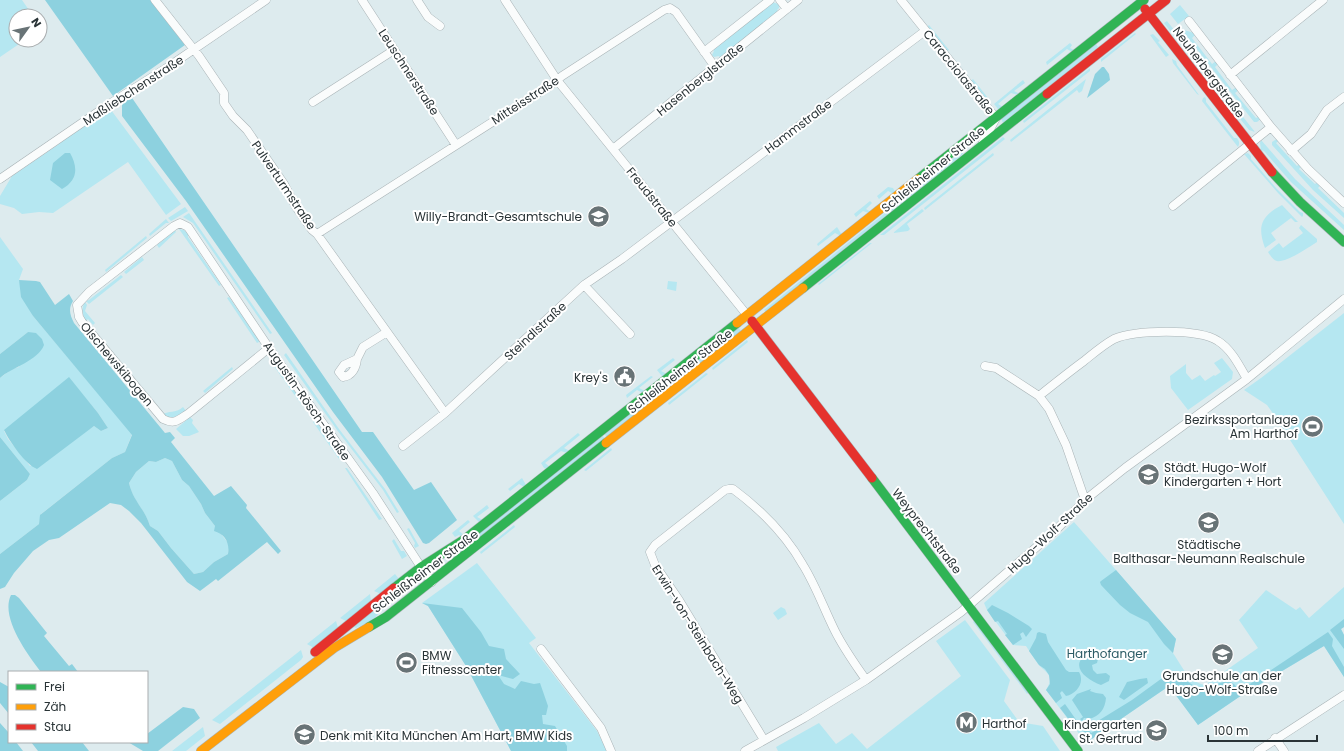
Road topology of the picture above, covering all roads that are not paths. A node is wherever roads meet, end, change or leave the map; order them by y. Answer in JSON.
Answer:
{"nodes":[{"id":1,"x":155,"y":0,"type":"edge"},
{"id":2,"x":266,"y":0,"type":"edge"},
{"id":3,"x":362,"y":0,"type":"edge"},
{"id":4,"x":417,"y":0,"type":"edge"},
{"id":5,"x":505,"y":0,"type":"edge"},
{"id":6,"x":770,"y":0,"type":"edge"},
{"id":7,"x":780,"y":0,"type":"edge"},
{"id":8,"x":798,"y":0,"type":"edge"},
{"id":9,"x":901,"y":0,"type":"edge"},
{"id":10,"x":1166,"y":0,"type":"edge"},
{"id":11,"x":1323,"y":0,"type":"edge"},
{"id":12,"x":1141,"y":1,"type":"edge"},
{"id":13,"x":787,"y":9,"type":"junction"},
{"id":14,"x":1149,"y":14,"type":"junction"},
{"id":15,"x":1189,"y":21,"type":"dead end"},
{"id":16,"x":440,"y":26,"type":"dead end"},
{"id":17,"x":925,"y":31,"type":"junction"},
{"id":18,"x":1091,"y":42,"type":"junction"},
{"id":19,"x":193,"y":49,"type":"junction"},
{"id":20,"x":394,"y":50,"type":"junction"},
{"id":21,"x":704,"y":52,"type":"junction"},
{"id":22,"x":1099,"y":52,"type":"junction"},
{"id":23,"x":715,"y":67,"type":"junction"},
{"id":24,"x":1230,"y":75,"type":"junction"},
{"id":25,"x":557,"y":80,"type":"junction"},
{"id":26,"x":1344,"y":97,"type":"edge"},
{"id":27,"x":313,"y":102,"type":"dead end"},
{"id":28,"x":996,"y":118,"type":"junction"},
{"id":29,"x":1271,"y":127,"type":"junction"},
{"id":30,"x":456,"y":144,"type":"junction"},
{"id":31,"x":1249,"y":145,"type":"junction"},
{"id":32,"x":981,"y":146,"type":"junction"},
{"id":33,"x":613,"y":149,"type":"junction"},
{"id":34,"x":1291,"y":151,"type":"junction"},
{"id":35,"x":0,"y":179,"type":"edge"},
{"id":36,"x":1344,"y":203,"type":"edge"},
{"id":37,"x":1172,"y":206,"type":"dead end"},
{"id":38,"x":672,"y":221,"type":"junction"},
{"id":39,"x":180,"y":223,"type":"joint"},
{"id":40,"x":317,"y":234,"type":"junction"},
{"id":41,"x":1344,"y":242,"type":"edge"},
{"id":42,"x":584,"y":285,"type":"junction"},
{"id":43,"x":1344,"y":299,"type":"edge"},
{"id":44,"x":747,"y":315,"type":"junction"},
{"id":45,"x":756,"y":326,"type":"junction"},
{"id":46,"x":387,"y":332,"type":"junction"},
{"id":47,"x":630,"y":334,"type":"dead end"},
{"id":48,"x":269,"y":348,"type":"junction"},
{"id":49,"x":357,"y":359,"type":"dead end"},
{"id":50,"x":986,"y":366,"type":"dead end"},
{"id":51,"x":1247,"y":378,"type":"junction"},
{"id":52,"x":1039,"y":396,"type":"junction"},
{"id":53,"x":445,"y":413,"type":"junction"},
{"id":54,"x":403,"y":446,"type":"dead end"},
{"id":55,"x":1085,"y":500,"type":"junction"},
{"id":56,"x":421,"y":568,"type":"junction"},
{"id":57,"x":432,"y":582,"type":"junction"},
{"id":58,"x":969,"y":606,"type":"junction"},
{"id":59,"x":541,"y":649,"type":"dead end"},
{"id":60,"x":866,"y":680,"type":"junction"},
{"id":61,"x":1344,"y":695,"type":"edge"},
{"id":62,"x":1275,"y":738,"type":"junction"},
{"id":63,"x":764,"y":740,"type":"junction"},
{"id":64,"x":1076,"y":750,"type":"edge"},
{"id":65,"x":190,"y":751,"type":"edge"},
{"id":66,"x":201,"y":751,"type":"edge"},
{"id":67,"x":611,"y":751,"type":"edge"},
{"id":68,"x":745,"y":751,"type":"edge"},
{"id":69,"x":1258,"y":751,"type":"edge"},
{"id":70,"x":1284,"y":751,"type":"edge"}],
"edges":[{"from":1,"to":19,"type":"street","name":"Pulverturmstraße"},
{"from":2,"to":19,"type":"street","name":"Maßliebchenstraße"},
{"from":3,"to":20,"type":"street","name":"Leuschnerstraße"},
{"from":4,"to":16,"type":"street"},
{"from":5,"to":25,"type":"street","name":"Freudstraße"},
{"from":6,"to":21,"type":"street","name":"Hasenberglstraße"},
{"from":7,"to":13,"type":"street"},
{"from":8,"to":13,"type":"street","name":"Hasenberglstraße"},
{"from":9,"to":17,"type":"street","name":"Caracciolastraße"},
{"from":10,"to":14,"type":"main road","name":"Schleißheimer Straße"},
{"from":11,"to":24,"type":"street"},
{"from":12,"to":14,"type":"main road","name":"Neuherbergstraße"},
{"from":12,"to":18,"type":"main road","name":"Schleißheimer Straße"},
{"from":13,"to":23,"type":"street","name":"Hasenberglstraße"},
{"from":14,"to":22,"type":"main road","name":"Schleißheimer Straße"},
{"from":14,"to":31,"type":"main road","name":"Neuherbergstraße"},
{"from":15,"to":24,"type":"street","name":"Neuherbergstraße"},
{"from":17,"to":28,"type":"street","name":"Caracciolastraße"},
{"from":17,"to":38,"type":"street","name":"Hammstraße"},
{"from":18,"to":22,"type":"main road"},
{"from":18,"to":28,"type":"main road","name":"Schleißheimer Straße"},
{"from":19,"to":35,"type":"street","name":"Maßliebchenstraße"},
{"from":19,"to":40,"type":"street","name":"Pulverturmstraße"},
{"from":20,"to":27,"type":"street"},
{"from":20,"to":30,"type":"street","name":"Leuschnerstraße"},
{"from":21,"to":23,"type":"street","name":"Mitteisstraße"},
{"from":21,"to":25,"type":"street","name":"Mitteisstraße"},
{"from":22,"to":32,"type":"main road","name":"Schleißheimer Straße"},
{"from":23,"to":33,"type":"street","name":"Hasenberglstraße"},
{"from":24,"to":29,"type":"street","name":"Neuherbergstraße"},
{"from":25,"to":30,"type":"street","name":"Mitteisstraße"},
{"from":25,"to":33,"type":"street","name":"Freudstraße"},
{"from":26,"to":34,"type":"street"},
{"from":28,"to":32,"type":"street","name":"Caracciolastraße"},
{"from":28,"to":44,"type":"main road","name":"Schleißheimer Straße"},
{"from":29,"to":31,"type":"street"},
{"from":29,"to":34,"type":"street","name":"Neuherbergstraße"},
{"from":30,"to":40,"type":"street","name":"Mitteisstraße"},
{"from":31,"to":37,"type":"street"},
{"from":31,"to":41,"type":"main road","name":"Neuherbergstraße"},
{"from":32,"to":45,"type":"main road","name":"Schleißheimer Straße"},
{"from":33,"to":38,"type":"street","name":"Freudstraße"},
{"from":34,"to":36,"type":"street","name":"Neuherbergstraße"},
{"from":38,"to":42,"type":"street","name":"Steindlstraße"},
{"from":38,"to":44,"type":"street","name":"Freudstraße"},
{"from":39,"to":48,"type":"street","name":"Augustin-Rösch-Straße"},
{"from":39,"to":48,"type":"street","name":"Olschewskibogen"},
{"from":40,"to":46,"type":"street","name":"Pulverturmstraße"},
{"from":42,"to":47,"type":"street"},
{"from":42,"to":53,"type":"street","name":"Steindlstraße"},
{"from":43,"to":51,"type":"street","name":"Hugo-Wolf-Straße"},
{"from":44,"to":45,"type":"main road","name":"Weyprechtstraße"},
{"from":44,"to":56,"type":"main road","name":"Schleißheimer Straße"},
{"from":45,"to":57,"type":"main road","name":"Schleißheimer Straße"},
{"from":45,"to":58,"type":"main road","name":"Weyprechtstraße"},
{"from":46,"to":49,"type":"street"},
{"from":46,"to":53,"type":"street","name":"Pulverturmstraße"},
{"from":48,"to":56,"type":"street","name":"Augustin-Rösch-Straße"},
{"from":50,"to":52,"type":"street"},
{"from":51,"to":52,"type":"street"},
{"from":51,"to":55,"type":"street","name":"Hugo-Wolf-Straße"},
{"from":52,"to":55,"type":"street"},
{"from":53,"to":54,"type":"street","name":"Steindlstraße"},
{"from":55,"to":58,"type":"street","name":"Hugo-Wolf-Straße"},
{"from":56,"to":57,"type":"street","name":"Augustin-Rösch-Straße"},
{"from":56,"to":65,"type":"main road","name":"Schleißheimer Straße"},
{"from":57,"to":66,"type":"main road","name":"Schleißheimer Straße"},
{"from":58,"to":60,"type":"street","name":"Hugo-Wolf-Straße"},
{"from":58,"to":64,"type":"main road","name":"Weyprechtstraße"},
{"from":59,"to":67,"type":"street"},
{"from":60,"to":63,"type":"street","name":"Hugo-Wolf-Straße"},
{"from":60,"to":63,"type":"street","name":"Erwin-von-Steinbach-Weg"},
{"from":61,"to":62,"type":"street"},
{"from":62,"to":69,"type":"street"},
{"from":62,"to":70,"type":"street"},
{"from":63,"to":68,"type":"street","name":"Hugo-Wolf-Straße"}]}
